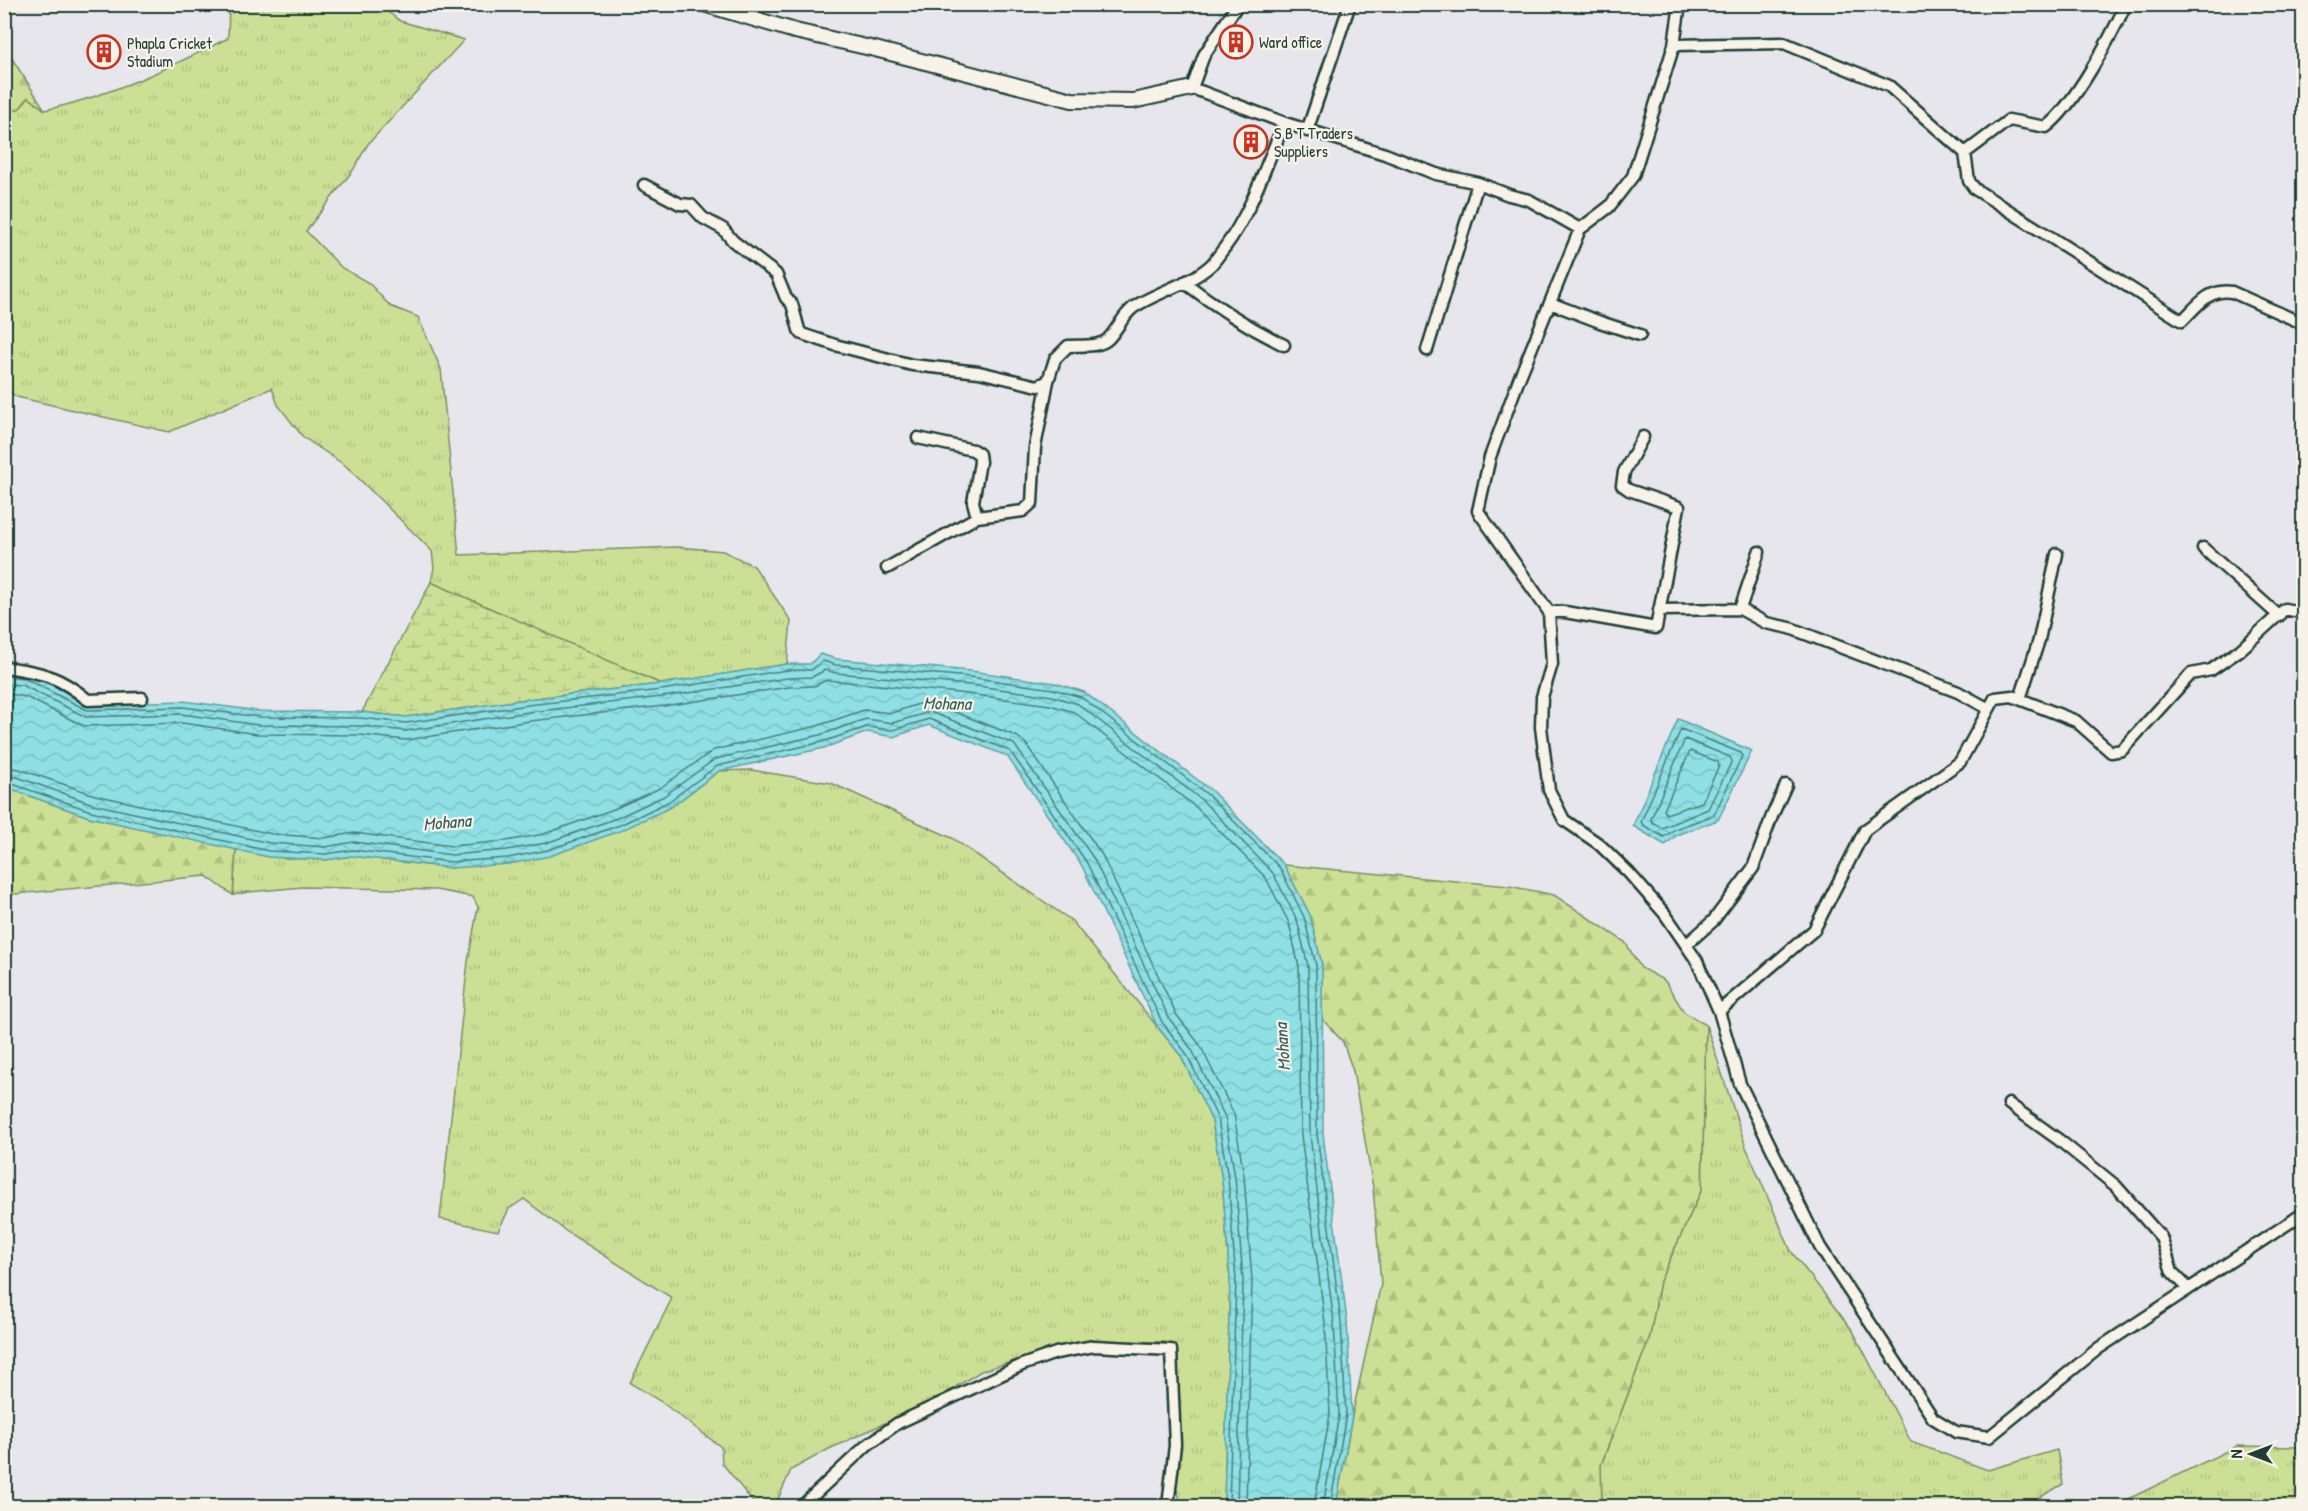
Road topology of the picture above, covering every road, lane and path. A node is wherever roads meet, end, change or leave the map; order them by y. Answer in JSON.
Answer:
{"nodes":[{"id":1,"x":704,"y":4,"type":"edge"},
{"id":2,"x":1238,"y":4,"type":"edge"},
{"id":3,"x":1350,"y":4,"type":"edge"},
{"id":4,"x":1680,"y":4,"type":"edge"},
{"id":5,"x":2126,"y":4,"type":"edge"},
{"id":6,"x":1674,"y":45,"type":"junction"},
{"id":7,"x":1192,"y":88,"type":"junction"},
{"id":8,"x":1285,"y":123,"type":"junction"},
{"id":9,"x":1307,"y":131,"type":"junction"},
{"id":10,"x":1965,"y":153,"type":"junction"},
{"id":11,"x":1478,"y":183,"type":"junction"},
{"id":12,"x":644,"y":185,"type":"dead end"},
{"id":13,"x":1580,"y":229,"type":"junction"},
{"id":14,"x":1184,"y":282,"type":"junction"},
{"id":15,"x":1550,"y":303,"type":"junction"},
{"id":16,"x":2304,"y":324,"type":"edge"},
{"id":17,"x":1640,"y":335,"type":"dead end"},
{"id":18,"x":1284,"y":345,"type":"dead end"},
{"id":19,"x":1427,"y":350,"type":"dead end"},
{"id":20,"x":1048,"y":381,"type":"junction"},
{"id":21,"x":1643,"y":437,"type":"dead end"},
{"id":22,"x":918,"y":438,"type":"dead end"},
{"id":23,"x":977,"y":517,"type":"junction"},
{"id":24,"x":2203,"y":548,"type":"dead end"},
{"id":25,"x":1759,"y":552,"type":"dead end"},
{"id":26,"x":2057,"y":554,"type":"dead end"},
{"id":27,"x":887,"y":568,"type":"dead end"},
{"id":28,"x":1740,"y":609,"type":"junction"},
{"id":29,"x":1659,"y":610,"type":"junction"},
{"id":30,"x":1549,"y":612,"type":"junction"},
{"id":31,"x":2304,"y":613,"type":"edge"},
{"id":32,"x":2279,"y":616,"type":"junction"},
{"id":33,"x":4,"y":667,"type":"edge"},
{"id":34,"x":142,"y":698,"type":"dead end"},
{"id":35,"x":2020,"y":699,"type":"junction"},
{"id":36,"x":1989,"y":709,"type":"junction"},
{"id":37,"x":1785,"y":785,"type":"dead end"},
{"id":38,"x":1686,"y":945,"type":"junction"},
{"id":39,"x":1719,"y":1011,"type":"junction"},
{"id":40,"x":2008,"y":1104,"type":"dead end"},
{"id":41,"x":2304,"y":1213,"type":"edge"},
{"id":42,"x":2188,"y":1288,"type":"junction"},
{"id":43,"x":1172,"y":1488,"type":"junction"},
{"id":44,"x":802,"y":1506,"type":"edge"},
{"id":45,"x":1168,"y":1506,"type":"edge"},
{"id":46,"x":1177,"y":1506,"type":"edge"}],
"edges":[{"from":1,"to":7,"type":"main road"},
{"from":2,"to":7,"type":"street"},
{"from":3,"to":9,"type":"street"},
{"from":4,"to":6,"type":"street"},
{"from":5,"to":10,"type":"street"},
{"from":6,"to":10,"type":"street"},
{"from":6,"to":13,"type":"street"},
{"from":7,"to":8,"type":"street"},
{"from":8,"to":9,"type":"street"},
{"from":8,"to":14,"type":"street"},
{"from":9,"to":11,"type":"street"},
{"from":10,"to":16,"type":"street"},
{"from":11,"to":13,"type":"street"},
{"from":11,"to":19,"type":"street"},
{"from":12,"to":20,"type":"street"},
{"from":13,"to":15,"type":"street"},
{"from":14,"to":18,"type":"street"},
{"from":14,"to":20,"type":"street"},
{"from":15,"to":17,"type":"street"},
{"from":15,"to":30,"type":"street"},
{"from":20,"to":23,"type":"street"},
{"from":21,"to":29,"type":"street"},
{"from":22,"to":23,"type":"street"},
{"from":23,"to":27,"type":"street"},
{"from":24,"to":32,"type":"street"},
{"from":25,"to":28,"type":"street"},
{"from":26,"to":35,"type":"street"},
{"from":28,"to":29,"type":"street"},
{"from":28,"to":36,"type":"street"},
{"from":29,"to":30,"type":"street"},
{"from":30,"to":38,"type":"street"},
{"from":31,"to":32,"type":"street"},
{"from":32,"to":35,"type":"street"},
{"from":33,"to":34,"type":"street"},
{"from":35,"to":36,"type":"street"},
{"from":36,"to":39,"type":"street"},
{"from":37,"to":38,"type":"street"},
{"from":38,"to":39,"type":"street"},
{"from":39,"to":42,"type":"street"},
{"from":40,"to":42,"type":"street"},
{"from":41,"to":42,"type":"street"},
{"from":43,"to":44,"type":"street"},
{"from":43,"to":45,"type":"street"},
{"from":43,"to":46,"type":"street"}]}
